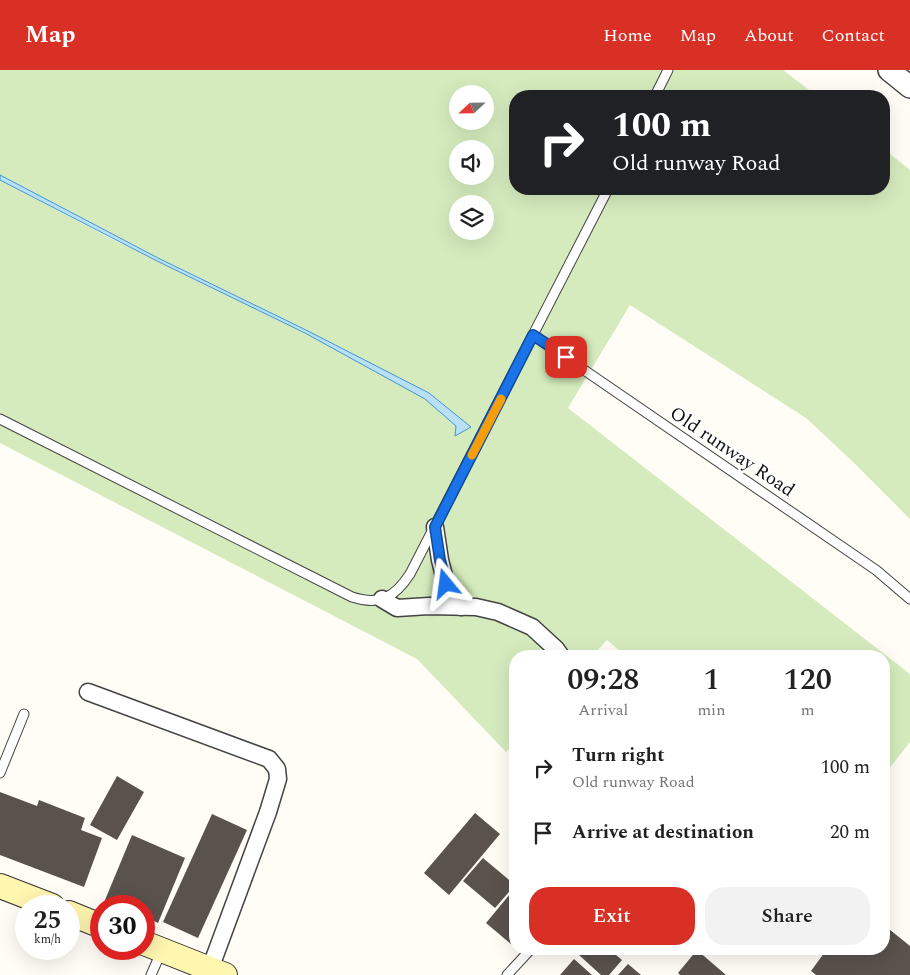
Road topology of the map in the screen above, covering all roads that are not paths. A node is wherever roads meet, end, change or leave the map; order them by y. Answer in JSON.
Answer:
{"nodes":[{"id":1,"x":668,"y":70,"type":"edge"},
{"id":2,"x":889,"y":70,"type":"edge"},
{"id":3,"x":910,"y":87,"type":"edge"},
{"id":4,"x":658,"y":90,"type":"edge"},
{"id":5,"x":605,"y":195,"type":"edge"},
{"id":6,"x":533,"y":335,"type":"junction"},
{"id":7,"x":0,"y":420,"type":"edge"},
{"id":8,"x":435,"y":527,"type":"junction"},
{"id":9,"x":382,"y":599,"type":"junction"},
{"id":10,"x":910,"y":599,"type":"edge"},
{"id":11,"x":462,"y":607,"type":"junction"},
{"id":12,"x":557,"y":650,"type":"edge"},
{"id":13,"x":88,"y":692,"type":"dead end"},
{"id":14,"x":24,"y":714,"type":"dead end"},
{"id":15,"x":0,"y":773,"type":"edge"},
{"id":16,"x":0,"y":886,"type":"edge"},
{"id":17,"x":23,"y":895,"type":"edge"},
{"id":18,"x":155,"y":947,"type":"edge"},
{"id":19,"x":525,"y":955,"type":"edge"},
{"id":20,"x":152,"y":960,"type":"edge"},
{"id":21,"x":218,"y":972,"type":"edge"},
{"id":22,"x":151,"y":975,"type":"edge"},
{"id":23,"x":507,"y":975,"type":"edge"}],
"edges":[{"from":1,"to":4,"type":"lane"},
{"from":2,"to":3,"type":"street"},
{"from":5,"to":6,"type":"lane"},
{"from":6,"to":8,"type":"lane"},
{"from":6,"to":10,"type":"lane","name":"Old runway Road"},
{"from":7,"to":9,"type":"lane"},
{"from":8,"to":9,"type":"lane"},
{"from":8,"to":11,"type":"street"},
{"from":9,"to":11,"type":"street"},
{"from":11,"to":12,"type":"street"},
{"from":13,"to":21,"type":"street"},
{"from":14,"to":15,"type":"lane"},
{"from":16,"to":17,"type":"main road"},
{"from":18,"to":21,"type":"main road"},
{"from":19,"to":23,"type":"lane"},
{"from":20,"to":22,"type":"lane"}]}
